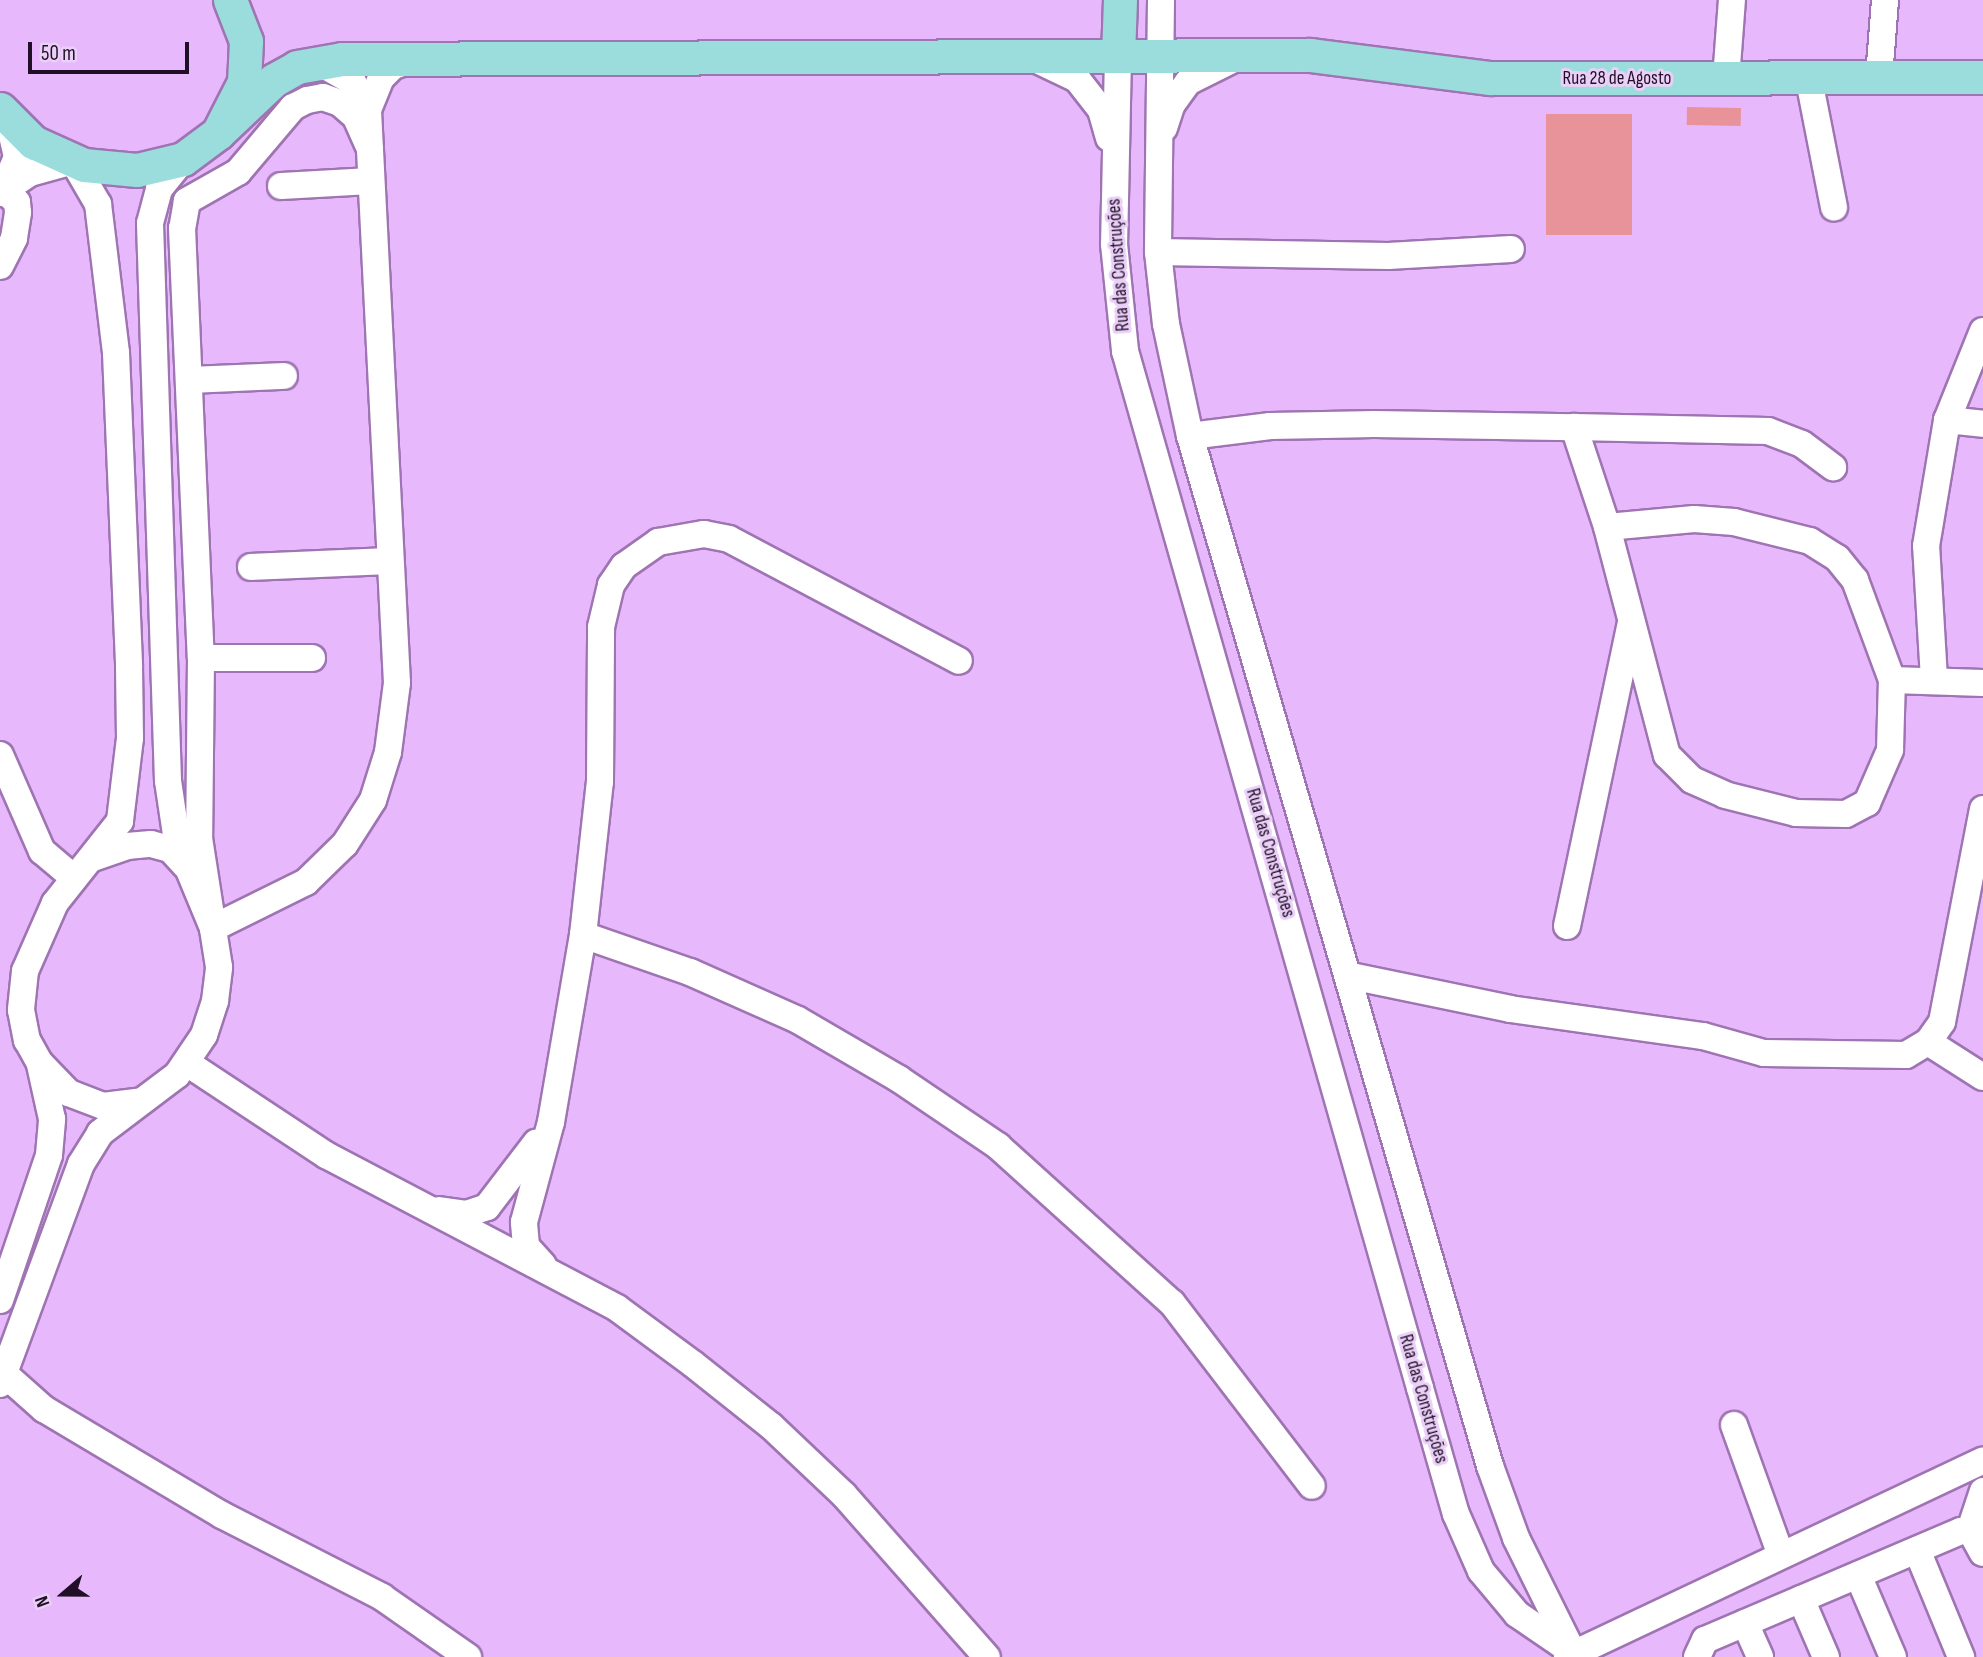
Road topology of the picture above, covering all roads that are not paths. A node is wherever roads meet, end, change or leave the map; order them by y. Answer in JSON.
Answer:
{"nodes":[{"id":1,"x":230,"y":0,"type":"edge"},
{"id":2,"x":1121,"y":0,"type":"edge"},
{"id":3,"x":1161,"y":0,"type":"edge"},
{"id":4,"x":1732,"y":0,"type":"edge"},
{"id":5,"x":1885,"y":0,"type":"edge"},
{"id":6,"x":1021,"y":55,"type":"junction"},
{"id":7,"x":1118,"y":56,"type":"junction"},
{"id":8,"x":1160,"y":56,"type":"junction"},
{"id":9,"x":1252,"y":56,"type":"junction"},
{"id":10,"x":417,"y":59,"type":"junction"},
{"id":11,"x":317,"y":62,"type":"junction"},
{"id":12,"x":1879,"y":77,"type":"junction"},
{"id":13,"x":1983,"y":77,"type":"edge"},
{"id":14,"x":1726,"y":79,"type":"junction"},
{"id":15,"x":1809,"y":80,"type":"junction"},
{"id":16,"x":368,"y":110,"type":"junction"},
{"id":17,"x":3,"y":115,"type":"edge"},
{"id":18,"x":218,"y":133,"type":"junction"},
{"id":19,"x":370,"y":149,"type":"junction"},
{"id":20,"x":183,"y":159,"type":"junction"},
{"id":21,"x":73,"y":161,"type":"junction"},
{"id":22,"x":1114,"y":170,"type":"junction"},
{"id":23,"x":1157,"y":178,"type":"junction"},
{"id":24,"x":371,"y":181,"type":"junction"},
{"id":25,"x":281,"y":186,"type":"dead end"},
{"id":26,"x":2,"y":192,"type":"edge"},
{"id":27,"x":1834,"y":208,"type":"dead end"},
{"id":28,"x":1511,"y":249,"type":"dead end"},
{"id":29,"x":1158,"y":252,"type":"junction"},
{"id":30,"x":0,"y":266,"type":"edge"},
{"id":31,"x":1983,"y":331,"type":"edge"},
{"id":32,"x":284,"y":376,"type":"dead end"},
{"id":33,"x":191,"y":380,"type":"junction"},
{"id":34,"x":1947,"y":421,"type":"junction"},
{"id":35,"x":1983,"y":424,"type":"edge"},
{"id":36,"x":1574,"y":427,"type":"junction"},
{"id":37,"x":1189,"y":436,"type":"junction"},
{"id":38,"x":1833,"y":467,"type":"dead end"},
{"id":39,"x":1608,"y":527,"type":"junction"},
{"id":40,"x":388,"y":561,"type":"junction"},
{"id":41,"x":251,"y":567,"type":"dead end"},
{"id":42,"x":1632,"y":618,"type":"junction"},
{"id":43,"x":201,"y":658,"type":"junction"},
{"id":44,"x":312,"y":658,"type":"dead end"},
{"id":45,"x":959,"y":661,"type":"dead end"},
{"id":46,"x":1934,"y":679,"type":"junction"},
{"id":47,"x":1892,"y":680,"type":"junction"},
{"id":48,"x":1983,"y":682,"type":"edge"},
{"id":49,"x":0,"y":755,"type":"edge"},
{"id":50,"x":1983,"y":808,"type":"edge"},
{"id":51,"x":186,"y":866,"type":"junction"},
{"id":52,"x":82,"y":868,"type":"junction"},
{"id":53,"x":1567,"y":926,"type":"dead end"},
{"id":54,"x":213,"y":928,"type":"junction"},
{"id":55,"x":583,"y":935,"type":"junction"},
{"id":56,"x":1351,"y":976,"type":"junction"},
{"id":57,"x":11,"y":1013,"type":"edge"},
{"id":58,"x":1928,"y":1042,"type":"junction"},
{"id":59,"x":40,"y":1063,"type":"junction"},
{"id":60,"x":187,"y":1063,"type":"junction"},
{"id":61,"x":1983,"y":1077,"type":"edge"},
{"id":62,"x":153,"y":1096,"type":"junction"},
{"id":63,"x":551,"y":1122,"type":"junction"},
{"id":64,"x":423,"y":1207,"type":"junction"},
{"id":65,"x":542,"y":1265,"type":"junction"},
{"id":66,"x":0,"y":1300,"type":"edge"},
{"id":67,"x":2,"y":1376,"type":"edge"},
{"id":68,"x":1734,"y":1425,"type":"dead end"},
{"id":69,"x":1983,"y":1460,"type":"edge"},
{"id":70,"x":1312,"y":1486,"type":"dead end"},
{"id":71,"x":1983,"y":1491,"type":"edge"},
{"id":72,"x":1970,"y":1530,"type":"junction"},
{"id":73,"x":1917,"y":1550,"type":"junction"},
{"id":74,"x":1780,"y":1553,"type":"junction"},
{"id":75,"x":1983,"y":1553,"type":"edge"},
{"id":76,"x":1858,"y":1575,"type":"junction"},
{"id":77,"x":1801,"y":1599,"type":"junction"},
{"id":78,"x":1745,"y":1623,"type":"junction"},
{"id":79,"x":1572,"y":1656,"type":"edge"},
{"id":80,"x":468,"y":1657,"type":"edge"},
{"id":81,"x":987,"y":1657,"type":"edge"},
{"id":82,"x":1697,"y":1657,"type":"edge"},
{"id":83,"x":1760,"y":1657,"type":"edge"},
{"id":84,"x":1826,"y":1657,"type":"edge"},
{"id":85,"x":1893,"y":1657,"type":"edge"},
{"id":86,"x":1961,"y":1657,"type":"edge"}],
"edges":[{"from":1,"to":18,"type":"main road"},
{"from":2,"to":7,"type":"main road","name":"Rua das Construções"},
{"from":3,"to":8,"type":"street","name":"Rua das Construções"},
{"from":4,"to":14,"type":"street"},
{"from":5,"to":12,"type":"street"},
{"from":6,"to":7,"type":"main road","name":"Rua 28 de Agosto"},
{"from":6,"to":10,"type":"main road","name":"Rua 28 de Agosto"},
{"from":6,"to":22,"type":"street"},
{"from":7,"to":8,"type":"main road","name":"Rua 28 de Agosto"},
{"from":7,"to":22,"type":"street","name":"Rua das Construções"},
{"from":8,"to":9,"type":"main road","name":"Rua 28 de Agosto"},
{"from":8,"to":23,"type":"street","name":"Rua das Construções"},
{"from":9,"to":14,"type":"main road","name":"Rua 28 de Agosto"},
{"from":9,"to":23,"type":"street"},
{"from":10,"to":11,"type":"main road","name":"Rua 28 de Agosto"},
{"from":10,"to":16,"type":"street"},
{"from":11,"to":16,"type":"street"},
{"from":11,"to":18,"type":"main road"},
{"from":12,"to":13,"type":"main road","name":"Rua 28 de Agosto"},
{"from":12,"to":15,"type":"main road","name":"Rua 28 de Agosto"},
{"from":14,"to":15,"type":"main road","name":"Rua 28 de Agosto"},
{"from":15,"to":27,"type":"street"},
{"from":16,"to":19,"type":"street"},
{"from":17,"to":21,"type":"main road"},
{"from":17,"to":26,"type":"street"},
{"from":18,"to":20,"type":"main road"},
{"from":19,"to":24,"type":"street"},
{"from":19,"to":33,"type":"street"},
{"from":20,"to":21,"type":"main road"},
{"from":20,"to":51,"type":"street"},
{"from":21,"to":26,"type":"street"},
{"from":21,"to":52,"type":"street"},
{"from":22,"to":79,"type":"street","name":"Rua das Construções"},
{"from":23,"to":29,"type":"street","name":"Rua das Construções"},
{"from":24,"to":25,"type":"street"},
{"from":24,"to":40,"type":"street"},
{"from":26,"to":30,"type":"street"},
{"from":28,"to":29,"type":"street"},
{"from":29,"to":37,"type":"street","name":"Rua das Construções"},
{"from":31,"to":34,"type":"street"},
{"from":32,"to":33,"type":"street"},
{"from":33,"to":43,"type":"street"},
{"from":34,"to":35,"type":"street"},
{"from":34,"to":46,"type":"street"},
{"from":36,"to":37,"type":"street"},
{"from":36,"to":38,"type":"street"},
{"from":36,"to":39,"type":"street"},
{"from":37,"to":56,"type":"street","name":"Rua das Construções"},
{"from":39,"to":42,"type":"street"},
{"from":39,"to":47,"type":"street"},
{"from":40,"to":41,"type":"street"},
{"from":40,"to":54,"type":"street"},
{"from":42,"to":47,"type":"street"},
{"from":42,"to":53,"type":"street"},
{"from":43,"to":44,"type":"street"},
{"from":43,"to":54,"type":"street"},
{"from":45,"to":55,"type":"street"},
{"from":46,"to":47,"type":"street"},
{"from":46,"to":48,"type":"street"},
{"from":49,"to":52,"type":"street"},
{"from":50,"to":58,"type":"street"},
{"from":51,"to":52,"type":"street"},
{"from":51,"to":54,"type":"street"},
{"from":52,"to":57,"type":"street"},
{"from":54,"to":60,"type":"street"},
{"from":55,"to":63,"type":"street"},
{"from":55,"to":70,"type":"street"},
{"from":56,"to":58,"type":"street"},
{"from":56,"to":79,"type":"street","name":"Rua das Construções"},
{"from":57,"to":59,"type":"street"},
{"from":58,"to":61,"type":"street"},
{"from":59,"to":62,"type":"street"},
{"from":59,"to":66,"type":"street"},
{"from":60,"to":62,"type":"street"},
{"from":60,"to":64,"type":"street"},
{"from":62,"to":67,"type":"street"},
{"from":63,"to":64,"type":"street"},
{"from":63,"to":65,"type":"street"},
{"from":64,"to":65,"type":"street"},
{"from":65,"to":81,"type":"street"},
{"from":67,"to":80,"type":"street"},
{"from":68,"to":74,"type":"street"},
{"from":69,"to":74,"type":"street"},
{"from":71,"to":72,"type":"street"},
{"from":72,"to":73,"type":"street"},
{"from":72,"to":75,"type":"street"},
{"from":73,"to":76,"type":"street"},
{"from":73,"to":86,"type":"street"},
{"from":74,"to":79,"type":"street"},
{"from":76,"to":77,"type":"street"},
{"from":76,"to":85,"type":"street"},
{"from":77,"to":78,"type":"street"},
{"from":77,"to":84,"type":"street"},
{"from":78,"to":82,"type":"street"},
{"from":78,"to":83,"type":"street"}]}
